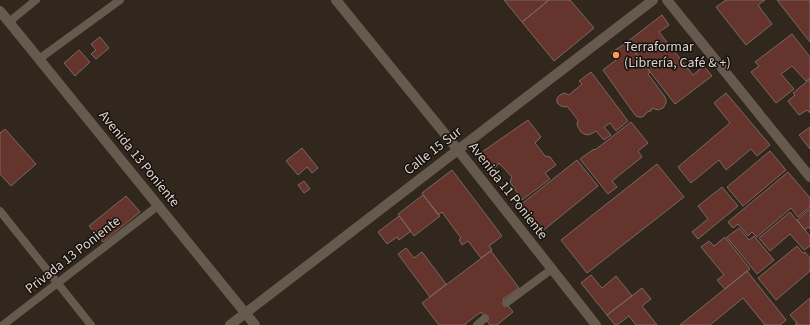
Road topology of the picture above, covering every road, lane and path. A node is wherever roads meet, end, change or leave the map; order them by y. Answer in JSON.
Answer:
{"nodes":[{"id":1,"x":36,"y":0,"type":"edge"},
{"id":2,"x":120,"y":0,"type":"edge"},
{"id":3,"x":336,"y":0,"type":"edge"},
{"id":4,"x":653,"y":0,"type":"edge"},
{"id":5,"x":667,"y":0,"type":"edge"},
{"id":6,"x":0,"y":11,"type":"edge"},
{"id":7,"x":9,"y":22,"type":"junction"},
{"id":8,"x":39,"y":59,"type":"junction"},
{"id":9,"x":458,"y":150,"type":"junction"},
{"id":10,"x":810,"y":178,"type":"edge"},
{"id":11,"x":159,"y":205,"type":"junction"},
{"id":12,"x":0,"y":211,"type":"edge"},
{"id":13,"x":552,"y":269,"type":"junction"},
{"id":14,"x":58,"y":283,"type":"junction"},
{"id":15,"x":506,"y":303,"type":"dead end"},
{"id":16,"x":246,"y":313,"type":"junction"},
{"id":17,"x":485,"y":318,"type":"dead end"},
{"id":18,"x":4,"y":325,"type":"edge"},
{"id":19,"x":91,"y":325,"type":"edge"},
{"id":20,"x":230,"y":325,"type":"edge"},
{"id":21,"x":256,"y":325,"type":"edge"},
{"id":22,"x":477,"y":325,"type":"edge"},
{"id":23,"x":596,"y":325,"type":"edge"}],
"edges":[{"from":1,"to":7,"type":"lane"},
{"from":2,"to":8,"type":"lane"},
{"from":3,"to":9,"type":"street","name":"Avenida 11 Poniente"},
{"from":4,"to":9,"type":"street","name":"Calle 15 Sur"},
{"from":5,"to":10,"type":"street"},
{"from":6,"to":7,"type":"street","name":"Avenida 13 Poniente"},
{"from":7,"to":8,"type":"street","name":"Avenida 13 Poniente"},
{"from":8,"to":11,"type":"street","name":"Avenida 13 Poniente"},
{"from":9,"to":13,"type":"street","name":"Avenida 11 Poniente"},
{"from":9,"to":16,"type":"street","name":"Calle 15 Sur"},
{"from":11,"to":14,"type":"lane","name":"Privada 13 Poniente"},
{"from":11,"to":16,"type":"street","name":"Avenida 13 Poniente"},
{"from":12,"to":14,"type":"lane"},
{"from":13,"to":15,"type":"lane"},
{"from":13,"to":23,"type":"street","name":"Avenida 11 Poniente"},
{"from":14,"to":18,"type":"lane","name":"Privada 13 Poniente"},
{"from":14,"to":19,"type":"lane"},
{"from":16,"to":20,"type":"street","name":"Calle 15 Sur"},
{"from":16,"to":21,"type":"street","name":"Avenida 13 Poniente"},
{"from":17,"to":22,"type":"lane"}]}
